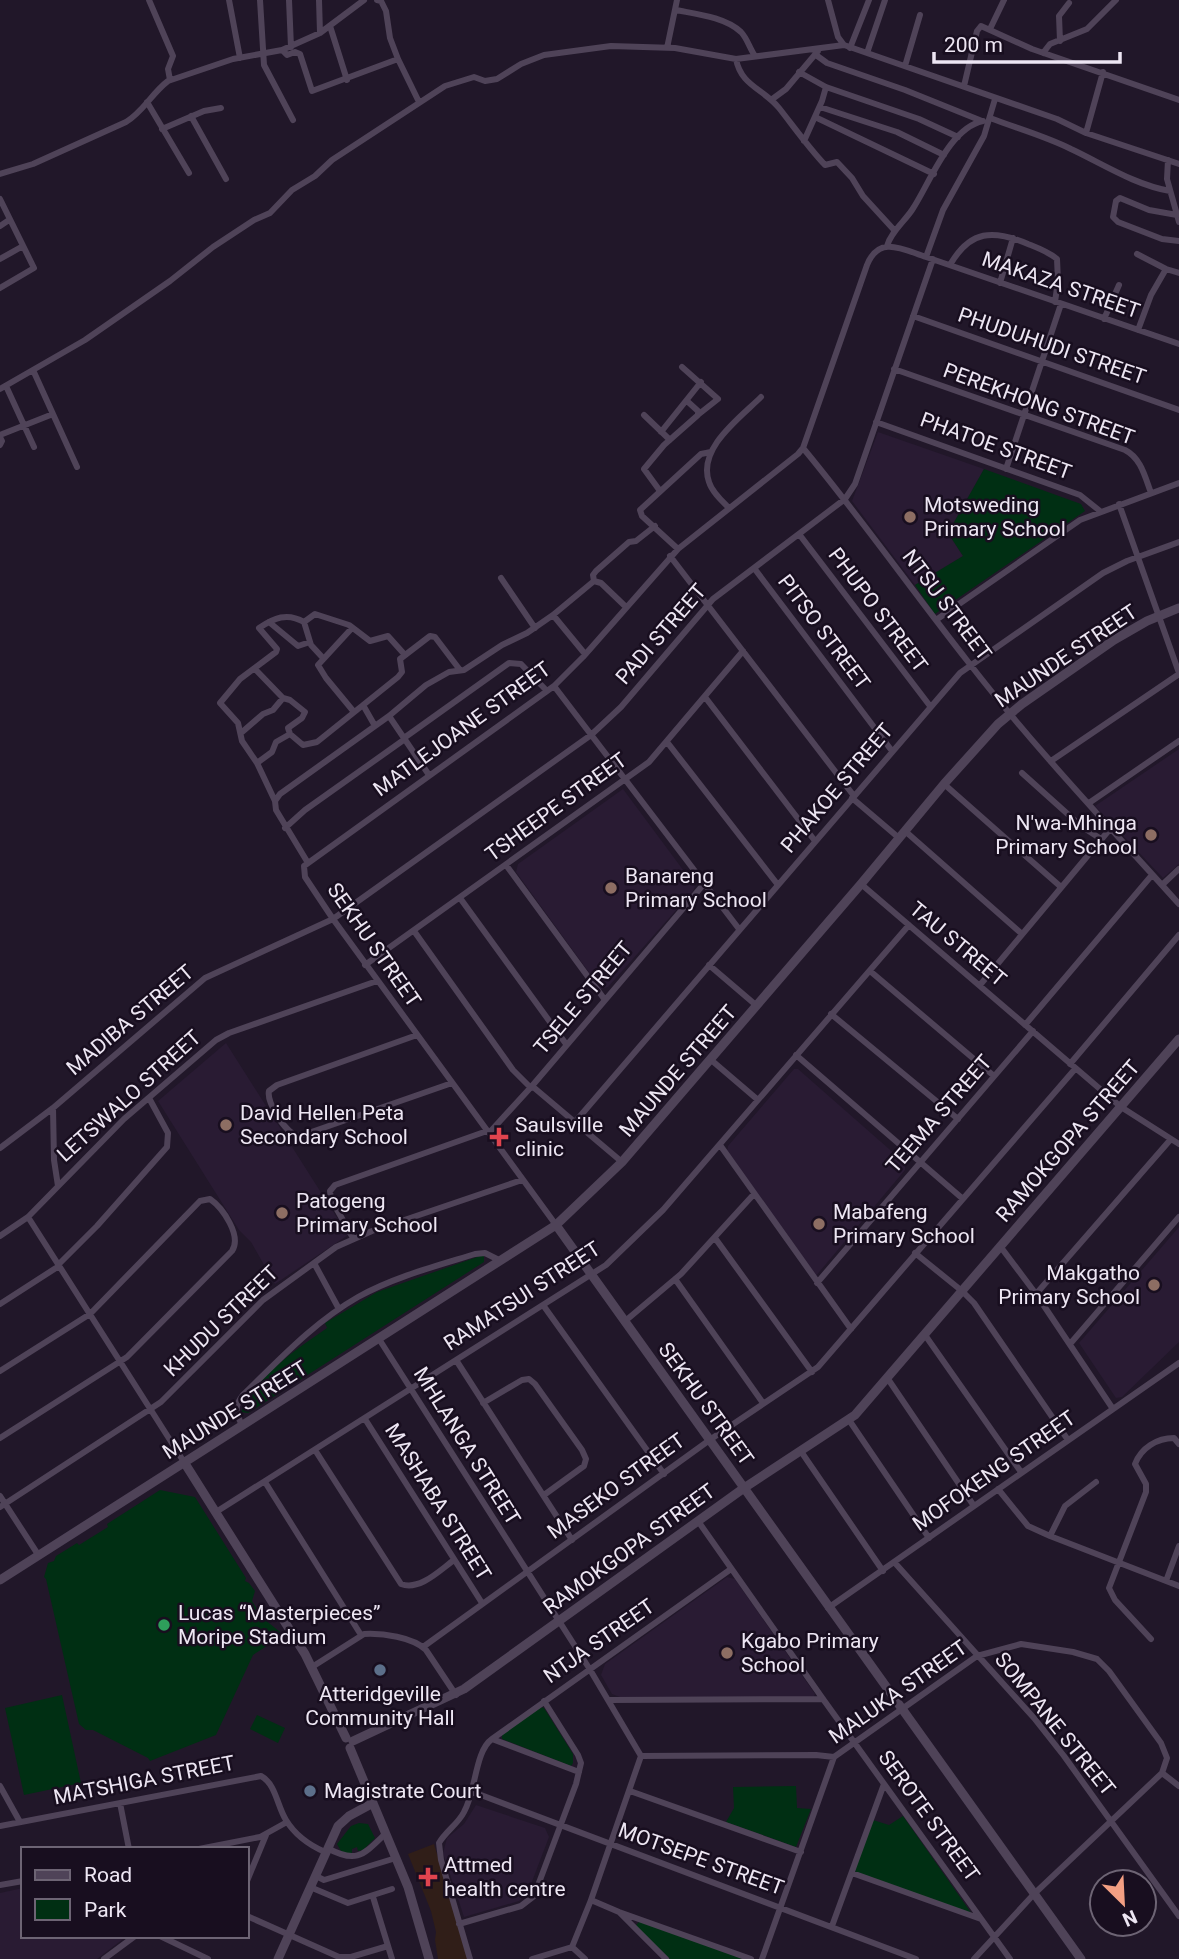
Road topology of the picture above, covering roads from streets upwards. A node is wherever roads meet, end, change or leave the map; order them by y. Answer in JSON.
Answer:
{"nodes":[{"id":1,"x":149,"y":0,"type":"edge"},
{"id":2,"x":229,"y":0,"type":"edge"},
{"id":3,"x":260,"y":0,"type":"edge"},
{"id":4,"x":289,"y":0,"type":"edge"},
{"id":5,"x":319,"y":0,"type":"edge"},
{"id":6,"x":364,"y":0,"type":"edge"},
{"id":7,"x":377,"y":0,"type":"edge"},
{"id":8,"x":677,"y":0,"type":"edge"},
{"id":9,"x":828,"y":0,"type":"edge"},
{"id":10,"x":869,"y":0,"type":"edge"},
{"id":11,"x":885,"y":0,"type":"edge"},
{"id":12,"x":1004,"y":0,"type":"edge"},
{"id":13,"x":1116,"y":0,"type":"edge"},
{"id":14,"x":1069,"y":3,"type":"dead end"},
{"id":15,"x":676,"y":10,"type":"junction"},
{"id":16,"x":920,"y":15,"type":"dead end"},
{"id":17,"x":330,"y":26,"type":"junction"},
{"id":18,"x":990,"y":29,"type":"junction"},
{"id":19,"x":320,"y":33,"type":"junction"},
{"id":20,"x":1060,"y":41,"type":"junction"},
{"id":21,"x":291,"y":47,"type":"junction"},
{"id":22,"x":847,"y":47,"type":"junction"},
{"id":23,"x":667,"y":48,"type":"junction"},
{"id":24,"x":282,"y":50,"type":"junction"},
{"id":25,"x":817,"y":52,"type":"junction"},
{"id":26,"x":867,"y":53,"type":"junction"},
{"id":27,"x":1042,"y":53,"type":"junction"},
{"id":28,"x":264,"y":54,"type":"junction"},
{"id":29,"x":755,"y":56,"type":"junction"},
{"id":30,"x":240,"y":58,"type":"junction"},
{"id":31,"x":398,"y":59,"type":"junction"},
{"id":32,"x":736,"y":59,"type":"junction"},
{"id":33,"x":905,"y":65,"type":"junction"},
{"id":34,"x":799,"y":72,"type":"junction"},
{"id":35,"x":1103,"y":72,"type":"junction"},
{"id":36,"x":170,"y":80,"type":"junction"},
{"id":37,"x":347,"y":80,"type":"junction"},
{"id":38,"x":964,"y":86,"type":"junction"},
{"id":39,"x":826,"y":88,"type":"junction"},
{"id":40,"x":995,"y":99,"type":"junction"},
{"id":41,"x":771,"y":100,"type":"junction"},
{"id":42,"x":1179,"y":100,"type":"edge"},
{"id":43,"x":147,"y":102,"type":"junction"},
{"id":44,"x":419,"y":102,"type":"junction"},
{"id":45,"x":820,"y":107,"type":"junction"},
{"id":46,"x":221,"y":108,"type":"dead end"},
{"id":47,"x":191,"y":117,"type":"junction"},
{"id":48,"x":815,"y":117,"type":"junction"},
{"id":49,"x":293,"y":120,"type":"dead end"},
{"id":50,"x":987,"y":120,"type":"junction"},
{"id":51,"x":162,"y":129,"type":"junction"},
{"id":52,"x":1086,"y":133,"type":"junction"},
{"id":53,"x":958,"y":137,"type":"junction"},
{"id":54,"x":804,"y":141,"type":"junction"},
{"id":55,"x":944,"y":155,"type":"junction"},
{"id":56,"x":1168,"y":160,"type":"junction"},
{"id":57,"x":1179,"y":164,"type":"edge"},
{"id":58,"x":189,"y":173,"type":"dead end"},
{"id":59,"x":0,"y":174,"type":"edge"},
{"id":60,"x":934,"y":174,"type":"junction"},
{"id":61,"x":226,"y":179,"type":"dead end"},
{"id":62,"x":1170,"y":192,"type":"junction"},
{"id":63,"x":1179,"y":194,"type":"edge"},
{"id":64,"x":0,"y":199,"type":"edge"},
{"id":65,"x":1178,"y":219,"type":"edge"},
{"id":66,"x":9,"y":220,"type":"junction"},
{"id":67,"x":0,"y":226,"type":"edge"},
{"id":68,"x":895,"y":231,"type":"junction"},
{"id":69,"x":1013,"y":238,"type":"junction"},
{"id":70,"x":1179,"y":241,"type":"edge"},
{"id":71,"x":23,"y":246,"type":"junction"},
{"id":72,"x":887,"y":246,"type":"junction"},
{"id":73,"x":1137,"y":254,"type":"dead end"},
{"id":74,"x":929,"y":258,"type":"junction"},
{"id":75,"x":0,"y":259,"type":"edge"},
{"id":76,"x":950,"y":265,"type":"junction"},
{"id":77,"x":1166,"y":270,"type":"junction"},
{"id":78,"x":1179,"y":273,"type":"edge"},
{"id":79,"x":1000,"y":283,"type":"junction"},
{"id":80,"x":1119,"y":285,"type":"dead end"},
{"id":81,"x":0,"y":288,"type":"edge"},
{"id":82,"x":1058,"y":303,"type":"junction"},
{"id":83,"x":913,"y":316,"type":"junction"},
{"id":84,"x":1104,"y":319,"type":"junction"},
{"id":85,"x":1138,"y":330,"type":"junction"},
{"id":86,"x":1179,"y":344,"type":"edge"},
{"id":87,"x":1041,"y":362,"type":"junction"},
{"id":88,"x":682,"y":367,"type":"dead end"},
{"id":89,"x":894,"y":369,"type":"junction"},
{"id":90,"x":33,"y":370,"type":"junction"},
{"id":91,"x":701,"y":382,"type":"junction"},
{"id":92,"x":3,"y":387,"type":"edge"},
{"id":93,"x":761,"y":397,"type":"dead end"},
{"id":94,"x":687,"y":401,"type":"junction"},
{"id":95,"x":1179,"y":410,"type":"edge"},
{"id":96,"x":54,"y":414,"type":"junction"},
{"id":97,"x":699,"y":414,"type":"junction"},
{"id":98,"x":644,"y":415,"type":"dead end"},
{"id":99,"x":1024,"y":415,"type":"junction"},
{"id":100,"x":876,"y":422,"type":"junction"},
{"id":101,"x":24,"y":426,"type":"junction"},
{"id":102,"x":662,"y":432,"type":"junction"},
{"id":103,"x":0,"y":436,"type":"edge"},
{"id":104,"x":670,"y":440,"type":"junction"},
{"id":105,"x":0,"y":445,"type":"edge"},
{"id":106,"x":34,"y":447,"type":"dead end"},
{"id":107,"x":803,"y":448,"type":"junction"},
{"id":108,"x":711,"y":452,"type":"junction"},
{"id":109,"x":77,"y":467,"type":"dead end"},
{"id":110,"x":1006,"y":469,"type":"junction"},
{"id":111,"x":1179,"y":483,"type":"edge"},
{"id":112,"x":660,"y":491,"type":"junction"},
{"id":113,"x":1151,"y":493,"type":"junction"},
{"id":114,"x":845,"y":499,"type":"junction"},
{"id":115,"x":1119,"y":504,"type":"junction"},
{"id":116,"x":729,"y":509,"type":"junction"},
{"id":117,"x":1100,"y":511,"type":"junction"},
{"id":118,"x":655,"y":526,"type":"junction"},
{"id":119,"x":799,"y":534,"type":"junction"},
{"id":120,"x":1179,"y":542,"type":"edge"},
{"id":121,"x":678,"y":549,"type":"junction"},
{"id":122,"x":670,"y":556,"type":"junction"},
{"id":123,"x":1136,"y":557,"type":"junction"},
{"id":124,"x":754,"y":568,"type":"junction"},
{"id":125,"x":501,"y":578,"type":"dead end"},
{"id":126,"x":594,"y":582,"type":"junction"},
{"id":127,"x":708,"y":604,"type":"junction"},
{"id":128,"x":626,"y":607,"type":"junction"},
{"id":129,"x":1179,"y":608,"type":"edge"},
{"id":130,"x":553,"y":615,"type":"junction"},
{"id":131,"x":1157,"y":616,"type":"junction"},
{"id":132,"x":936,"y":620,"type":"junction"},
{"id":133,"x":269,"y":622,"type":"junction"},
{"id":134,"x":304,"y":622,"type":"junction"},
{"id":135,"x":352,"y":628,"type":"junction"},
{"id":136,"x":535,"y":628,"type":"junction"},
{"id":137,"x":290,"y":641,"type":"junction"},
{"id":138,"x":310,"y":642,"type":"junction"},
{"id":139,"x":277,"y":649,"type":"junction"},
{"id":140,"x":743,"y":651,"type":"junction"},
{"id":141,"x":585,"y":654,"type":"junction"},
{"id":142,"x":405,"y":655,"type":"junction"},
{"id":143,"x":323,"y":658,"type":"junction"},
{"id":144,"x":970,"y":664,"type":"junction"},
{"id":145,"x":255,"y":669,"type":"junction"},
{"id":146,"x":460,"y":670,"type":"junction"},
{"id":147,"x":1179,"y":673,"type":"edge"},
{"id":148,"x":550,"y":689,"type":"junction"},
{"id":149,"x":705,"y":697,"type":"junction"},
{"id":150,"x":283,"y":698,"type":"junction"},
{"id":151,"x":363,"y":705,"type":"junction"},
{"id":152,"x":930,"y":706,"type":"junction"},
{"id":153,"x":355,"y":712,"type":"junction"},
{"id":154,"x":1010,"y":713,"type":"junction"},
{"id":155,"x":389,"y":716,"type":"junction"},
{"id":156,"x":375,"y":726,"type":"junction"},
{"id":157,"x":241,"y":733,"type":"junction"},
{"id":158,"x":290,"y":734,"type":"junction"},
{"id":159,"x":591,"y":735,"type":"junction"},
{"id":160,"x":405,"y":739,"type":"junction"},
{"id":161,"x":1179,"y":741,"type":"edge"},
{"id":162,"x":667,"y":742,"type":"junction"},
{"id":163,"x":892,"y":751,"type":"junction"},
{"id":164,"x":1051,"y":761,"type":"junction"},
{"id":165,"x":257,"y":763,"type":"junction"},
{"id":166,"x":1022,"y":773,"type":"dead end"},
{"id":167,"x":429,"y":775,"type":"junction"},
{"id":168,"x":624,"y":780,"type":"junction"},
{"id":169,"x":944,"y":784,"type":"junction"},
{"id":170,"x":853,"y":797,"type":"junction"},
{"id":171,"x":275,"y":801,"type":"junction"},
{"id":172,"x":1089,"y":803,"type":"junction"},
{"id":173,"x":285,"y":828,"type":"junction"},
{"id":174,"x":1110,"y":828,"type":"junction"},
{"id":175,"x":902,"y":834,"type":"junction"},
{"id":176,"x":1101,"y":839,"type":"junction"},
{"id":177,"x":815,"y":841,"type":"junction"},
{"id":178,"x":308,"y":863,"type":"junction"},
{"id":179,"x":506,"y":865,"type":"junction"},
{"id":180,"x":1179,"y":869,"type":"edge"},
{"id":181,"x":303,"y":870,"type":"joint"},
{"id":182,"x":1152,"y":875,"type":"junction"},
{"id":183,"x":861,"y":884,"type":"junction"},
{"id":184,"x":703,"y":885,"type":"junction"},
{"id":185,"x":778,"y":885,"type":"junction"},
{"id":186,"x":1162,"y":885,"type":"junction"},
{"id":187,"x":1061,"y":887,"type":"junction"},
{"id":188,"x":460,"y":898,"type":"junction"},
{"id":189,"x":1179,"y":904,"type":"edge"},
{"id":190,"x":333,"y":919,"type":"junction"},
{"id":191,"x":909,"y":925,"type":"junction"},
{"id":192,"x":739,"y":929,"type":"junction"},
{"id":193,"x":414,"y":931,"type":"junction"},
{"id":194,"x":1022,"y":933,"type":"junction"},
{"id":195,"x":1179,"y":935,"type":"edge"},
{"id":196,"x":365,"y":965,"type":"junction"},
{"id":197,"x":709,"y":965,"type":"junction"},
{"id":198,"x":870,"y":971,"type":"junction"},
{"id":199,"x":377,"y":981,"type":"junction"},
{"id":200,"x":980,"y":985,"type":"junction"},
{"id":201,"x":604,"y":1000,"type":"junction"},
{"id":202,"x":757,"y":1006,"type":"junction"},
{"id":203,"x":831,"y":1014,"type":"junction"},
{"id":204,"x":1025,"y":1025,"type":"junction"},
{"id":205,"x":1032,"y":1031,"type":"junction"},
{"id":206,"x":417,"y":1035,"type":"junction"},
{"id":207,"x":1179,"y":1039,"type":"edge"},
{"id":208,"x":566,"y":1044,"type":"junction"},
{"id":209,"x":796,"y":1055,"type":"junction"},
{"id":210,"x":710,"y":1059,"type":"junction"},
{"id":211,"x":1073,"y":1066,"type":"junction"},
{"id":212,"x":994,"y":1076,"type":"junction"},
{"id":213,"x":452,"y":1083,"type":"junction"},
{"id":214,"x":532,"y":1087,"type":"junction"},
{"id":215,"x":149,"y":1098,"type":"junction"},
{"id":216,"x":758,"y":1100,"type":"junction"},
{"id":217,"x":1121,"y":1107,"type":"junction"},
{"id":218,"x":53,"y":1108,"type":"junction"},
{"id":219,"x":958,"y":1119,"type":"junction"},
{"id":220,"x":575,"y":1122,"type":"junction"},
{"id":221,"x":488,"y":1132,"type":"junction"},
{"id":222,"x":1176,"y":1142,"type":"edge"},
{"id":223,"x":720,"y":1145,"type":"junction"},
{"id":224,"x":0,"y":1148,"type":"edge"},
{"id":225,"x":622,"y":1162,"type":"junction"},
{"id":226,"x":920,"y":1163,"type":"junction"},
{"id":227,"x":523,"y":1180,"type":"junction"},
{"id":228,"x":58,"y":1186,"type":"junction"},
{"id":229,"x":754,"y":1194,"type":"junction"},
{"id":230,"x":963,"y":1199,"type":"junction"},
{"id":231,"x":28,"y":1217,"type":"junction"},
{"id":232,"x":1179,"y":1217,"type":"edge"},
{"id":233,"x":556,"y":1225,"type":"junction"},
{"id":234,"x":0,"y":1236,"type":"edge"},
{"id":235,"x":715,"y":1237,"type":"junction"},
{"id":236,"x":353,"y":1238,"type":"junction"},
{"id":237,"x":1000,"y":1246,"type":"junction"},
{"id":238,"x":915,"y":1253,"type":"junction"},
{"id":239,"x":501,"y":1261,"type":"junction"},
{"id":240,"x":314,"y":1262,"type":"junction"},
{"id":241,"x":59,"y":1266,"type":"junction"},
{"id":242,"x":592,"y":1275,"type":"junction"},
{"id":243,"x":675,"y":1279,"type":"junction"},
{"id":244,"x":817,"y":1283,"type":"junction"},
{"id":245,"x":962,"y":1290,"type":"junction"},
{"id":246,"x":1036,"y":1294,"type":"junction"},
{"id":247,"x":0,"y":1304,"type":"edge"},
{"id":248,"x":544,"y":1305,"type":"junction"},
{"id":249,"x":339,"y":1309,"type":"junction"},
{"id":250,"x":90,"y":1314,"type":"junction"},
{"id":251,"x":624,"y":1322,"type":"junction"},
{"id":252,"x":851,"y":1329,"type":"junction"},
{"id":253,"x":925,"y":1335,"type":"junction"},
{"id":254,"x":379,"y":1339,"type":"junction"},
{"id":255,"x":1070,"y":1344,"type":"junction"},
{"id":256,"x":456,"y":1360,"type":"junction"},
{"id":257,"x":120,"y":1362,"type":"junction"},
{"id":258,"x":1179,"y":1363,"type":"edge"},
{"id":259,"x":0,"y":1371,"type":"edge"},
{"id":260,"x":812,"y":1371,"type":"junction"},
{"id":261,"x":888,"y":1379,"type":"junction"},
{"id":262,"x":410,"y":1389,"type":"junction"},
{"id":263,"x":483,"y":1403,"type":"junction"},
{"id":264,"x":763,"y":1403,"type":"junction"},
{"id":265,"x":1113,"y":1409,"type":"junction"},
{"id":266,"x":150,"y":1410,"type":"junction"},
{"id":267,"x":365,"y":1419,"type":"junction"},
{"id":268,"x":849,"y":1420,"type":"junction"},
{"id":269,"x":243,"y":1426,"type":"junction"},
{"id":270,"x":0,"y":1437,"type":"edge"},
{"id":271,"x":711,"y":1439,"type":"junction"},
{"id":272,"x":1068,"y":1440,"type":"junction"},
{"id":273,"x":1179,"y":1444,"type":"edge"},
{"id":274,"x":315,"y":1450,"type":"junction"},
{"id":275,"x":800,"y":1450,"type":"junction"},
{"id":276,"x":184,"y":1462,"type":"junction"},
{"id":277,"x":1021,"y":1472,"type":"junction"},
{"id":278,"x":664,"y":1474,"type":"junction"},
{"id":279,"x":265,"y":1482,"type":"junction"},
{"id":280,"x":1096,"y":1482,"type":"dead end"},
{"id":281,"x":744,"y":1488,"type":"junction"},
{"id":282,"x":998,"y":1489,"type":"junction"},
{"id":283,"x":544,"y":1495,"type":"junction"},
{"id":284,"x":0,"y":1496,"type":"edge"},
{"id":285,"x":2,"y":1505,"type":"edge"},
{"id":286,"x":974,"y":1506,"type":"junction"},
{"id":287,"x":216,"y":1512,"type":"junction"},
{"id":288,"x":698,"y":1521,"type":"junction"},
{"id":289,"x":1050,"y":1536,"type":"junction"},
{"id":290,"x":929,"y":1538,"type":"junction"},
{"id":291,"x":572,"y":1539,"type":"junction"},
{"id":292,"x":1179,"y":1546,"type":"edge"},
{"id":293,"x":39,"y":1556,"type":"junction"},
{"id":294,"x":454,"y":1560,"type":"junction"},
{"id":295,"x":895,"y":1563,"type":"junction"},
{"id":296,"x":1118,"y":1563,"type":"junction"},
{"id":297,"x":731,"y":1569,"type":"junction"},
{"id":298,"x":883,"y":1571,"type":"junction"},
{"id":299,"x":526,"y":1572,"type":"junction"},
{"id":300,"x":0,"y":1580,"type":"edge"},
{"id":301,"x":1166,"y":1581,"type":"junction"},
{"id":302,"x":1179,"y":1587,"type":"edge"},
{"id":303,"x":482,"y":1604,"type":"junction"},
{"id":304,"x":828,"y":1608,"type":"junction"},
{"id":305,"x":558,"y":1621,"type":"junction"},
{"id":306,"x":361,"y":1635,"type":"junction"},
{"id":307,"x":1152,"y":1639,"type":"dead end"},
{"id":308,"x":423,"y":1647,"type":"junction"},
{"id":309,"x":977,"y":1656,"type":"junction"},
{"id":310,"x":312,"y":1667,"type":"junction"},
{"id":311,"x":589,"y":1668,"type":"junction"},
{"id":312,"x":456,"y":1695,"type":"junction"},
{"id":313,"x":823,"y":1699,"type":"junction"},
{"id":314,"x":609,"y":1700,"type":"junction"},
{"id":315,"x":544,"y":1701,"type":"junction"},
{"id":316,"x":901,"y":1710,"type":"junction"},
{"id":317,"x":489,"y":1740,"type":"junction"},
{"id":318,"x":350,"y":1742,"type":"junction"},
{"id":319,"x":854,"y":1742,"type":"junction"},
{"id":320,"x":641,"y":1756,"type":"junction"},
{"id":321,"x":834,"y":1757,"type":"junction"},
{"id":322,"x":579,"y":1772,"type":"junction"},
{"id":323,"x":1161,"y":1773,"type":"junction"},
{"id":324,"x":884,"y":1784,"type":"junction"},
{"id":325,"x":0,"y":1786,"type":"edge"},
{"id":326,"x":1179,"y":1786,"type":"edge"},
{"id":327,"x":630,"y":1791,"type":"junction"},
{"id":328,"x":473,"y":1792,"type":"junction"},
{"id":329,"x":120,"y":1803,"type":"junction"},
{"id":330,"x":373,"y":1803,"type":"junction"},
{"id":331,"x":1111,"y":1821,"type":"junction"},
{"id":332,"x":20,"y":1822,"type":"junction"},
{"id":333,"x":287,"y":1822,"type":"junction"},
{"id":334,"x":561,"y":1825,"type":"junction"},
{"id":335,"x":0,"y":1826,"type":"edge"},
{"id":336,"x":385,"y":1834,"type":"junction"},
{"id":337,"x":266,"y":1835,"type":"junction"},
{"id":338,"x":610,"y":1845,"type":"junction"},
{"id":339,"x":129,"y":1847,"type":"edge"},
{"id":340,"x":209,"y":1847,"type":"edge"},
{"id":341,"x":326,"y":1850,"type":"junction"},
{"id":342,"x":801,"y":1852,"type":"junction"},
{"id":343,"x":396,"y":1858,"type":"junction"},
{"id":344,"x":852,"y":1873,"type":"junction"},
{"id":345,"x":316,"y":1876,"type":"junction"},
{"id":346,"x":248,"y":1879,"type":"edge"},
{"id":347,"x":21,"y":1881,"type":"edge"},
{"id":348,"x":0,"y":1885,"type":"edge"},
{"id":349,"x":310,"y":1887,"type":"junction"},
{"id":350,"x":393,"y":1889,"type":"dead end"},
{"id":351,"x":1034,"y":1894,"type":"junction"},
{"id":352,"x":373,"y":1897,"type":"junction"},
{"id":353,"x":591,"y":1900,"type":"junction"},
{"id":354,"x":781,"y":1908,"type":"junction"},
{"id":355,"x":619,"y":1912,"type":"junction"},
{"id":356,"x":248,"y":1916,"type":"edge"},
{"id":357,"x":1179,"y":1916,"type":"edge"},
{"id":358,"x":981,"y":1919,"type":"junction"},
{"id":359,"x":459,"y":1924,"type":"junction"},
{"id":360,"x":832,"y":1926,"type":"junction"},
{"id":361,"x":288,"y":1936,"type":"junction"},
{"id":362,"x":994,"y":1937,"type":"junction"},
{"id":363,"x":132,"y":1938,"type":"edge"},
{"id":364,"x":164,"y":1938,"type":"edge"},
{"id":365,"x":388,"y":1945,"type":"junction"},
{"id":366,"x":572,"y":1947,"type":"junction"},
{"id":367,"x":900,"y":1953,"type":"junction"},
{"id":368,"x":104,"y":1959,"type":"edge"},
{"id":369,"x":208,"y":1959,"type":"edge"},
{"id":370,"x":278,"y":1959,"type":"edge"},
{"id":371,"x":392,"y":1959,"type":"edge"},
{"id":372,"x":429,"y":1959,"type":"edge"},
{"id":373,"x":470,"y":1959,"type":"edge"},
{"id":374,"x":532,"y":1959,"type":"edge"},
{"id":375,"x":585,"y":1959,"type":"edge"},
{"id":376,"x":666,"y":1959,"type":"edge"},
{"id":377,"x":751,"y":1959,"type":"edge"},
{"id":378,"x":762,"y":1959,"type":"edge"},
{"id":379,"x":894,"y":1959,"type":"edge"},
{"id":380,"x":916,"y":1959,"type":"edge"},
{"id":381,"x":974,"y":1959,"type":"edge"},
{"id":382,"x":1010,"y":1959,"type":"edge"},
{"id":383,"x":1081,"y":1959,"type":"edge"}],
"edges":[{"from":1,"to":36,"type":"street"},
{"from":2,"to":30,"type":"street"},
{"from":3,"to":28,"type":"street"},
{"from":4,"to":21,"type":"street"},
{"from":5,"to":19,"type":"street"},
{"from":6,"to":17,"type":"street"},
{"from":7,"to":31,"type":"street"},
{"from":8,"to":15,"type":"street"},
{"from":9,"to":22,"type":"street"},
{"from":10,"to":22,"type":"street"},
{"from":11,"to":26,"type":"street"},
{"from":12,"to":18,"type":"street"},
{"from":13,"to":20,"type":"street"},
{"from":14,"to":20,"type":"street"},
{"from":15,"to":23,"type":"street"},
{"from":15,"to":29,"type":"street"},
{"from":16,"to":33,"type":"street"},
{"from":17,"to":19,"type":"street"},
{"from":17,"to":37,"type":"street"},
{"from":18,"to":27,"type":"street"},
{"from":18,"to":38,"type":"street"},
{"from":19,"to":21,"type":"street"},
{"from":20,"to":27,"type":"street"},
{"from":21,"to":24,"type":"street"},
{"from":22,"to":25,"type":"street"},
{"from":22,"to":26,"type":"street"},
{"from":23,"to":32,"type":"street"},
{"from":23,"to":44,"type":"street"},
{"from":24,"to":28,"type":"street"},
{"from":24,"to":37,"type":"street"},
{"from":25,"to":29,"type":"street"},
{"from":25,"to":34,"type":"street"},
{"from":25,"to":50,"type":"street"},
{"from":26,"to":33,"type":"street"},
{"from":27,"to":35,"type":"street"},
{"from":28,"to":30,"type":"street"},
{"from":28,"to":49,"type":"street"},
{"from":29,"to":32,"type":"street"},
{"from":30,"to":36,"type":"street"},
{"from":31,"to":37,"type":"street"},
{"from":31,"to":44,"type":"street"},
{"from":32,"to":41,"type":"street"},
{"from":33,"to":38,"type":"street"},
{"from":34,"to":39,"type":"street"},
{"from":34,"to":41,"type":"street"},
{"from":35,"to":42,"type":"street"},
{"from":35,"to":52,"type":"street"},
{"from":36,"to":43,"type":"street"},
{"from":38,"to":40,"type":"street"},
{"from":39,"to":45,"type":"street"},
{"from":39,"to":53,"type":"street"},
{"from":40,"to":50,"type":"street","name":"PADI STREET"},
{"from":40,"to":52,"type":"street"},
{"from":41,"to":54,"type":"street"},
{"from":43,"to":51,"type":"street"},
{"from":43,"to":59,"type":"street"},
{"from":44,"to":90,"type":"street"},
{"from":45,"to":48,"type":"street"},
{"from":45,"to":55,"type":"street"},
{"from":46,"to":47,"type":"street"},
{"from":47,"to":51,"type":"street"},
{"from":47,"to":61,"type":"street"},
{"from":48,"to":54,"type":"street"},
{"from":48,"to":60,"type":"street"},
{"from":50,"to":53,"type":"street","name":"MATLEJOANE STREET"},
{"from":50,"to":62,"type":"street"},
{"from":50,"to":74,"type":"street","name":"PADI STREET"},
{"from":51,"to":58,"type":"street"},
{"from":52,"to":56,"type":"street"},
{"from":53,"to":55,"type":"street","name":"MATLEJOANE STREET"},
{"from":54,"to":68,"type":"street"},
{"from":55,"to":60,"type":"street","name":"MATLEJOANE STREET"},
{"from":56,"to":57,"type":"street"},
{"from":56,"to":62,"type":"street"},
{"from":60,"to":68,"type":"street","name":"MATLEJOANE STREET"},
{"from":62,"to":63,"type":"street"},
{"from":62,"to":65,"type":"street"},
{"from":64,"to":66,"type":"street"},
{"from":65,"to":70,"type":"street"},
{"from":66,"to":67,"type":"street"},
{"from":66,"to":71,"type":"street"},
{"from":68,"to":72,"type":"street","name":"MATLEJOANE STREET"},
{"from":69,"to":76,"type":"street"},
{"from":69,"to":79,"type":"street"},
{"from":69,"to":82,"type":"street"},
{"from":71,"to":75,"type":"street"},
{"from":71,"to":81,"type":"street"},
{"from":72,"to":74,"type":"street"},
{"from":72,"to":107,"type":"street","name":"MATLEJOANE STREET"},
{"from":73,"to":77,"type":"street"},
{"from":74,"to":76,"type":"street","name":"MAKAZA STREET"},
{"from":74,"to":83,"type":"street","name":"PADI STREET"},
{"from":76,"to":79,"type":"street","name":"MAKAZA STREET"},
{"from":77,"to":78,"type":"street"},
{"from":77,"to":85,"type":"street"},
{"from":79,"to":82,"type":"street","name":"MAKAZA STREET"},
{"from":80,"to":84,"type":"street"},
{"from":82,"to":84,"type":"street","name":"MAKAZA STREET"},
{"from":82,"to":87,"type":"street"},
{"from":83,"to":87,"type":"street","name":"PHUDUHUDI STREET"},
{"from":83,"to":89,"type":"street","name":"PADI STREET"},
{"from":84,"to":85,"type":"street","name":"MAKAZA STREET"},
{"from":85,"to":86,"type":"street","name":"MAKAZA STREET"},
{"from":87,"to":95,"type":"street","name":"PHUDUHUDI STREET"},
{"from":87,"to":99,"type":"street"},
{"from":88,"to":91,"type":"street"},
{"from":89,"to":99,"type":"street","name":"PEREKHONG STREET"},
{"from":89,"to":100,"type":"street","name":"PADI STREET"},
{"from":90,"to":92,"type":"street"},
{"from":90,"to":96,"type":"street"},
{"from":91,"to":94,"type":"street"},
{"from":91,"to":97,"type":"street"},
{"from":92,"to":101,"type":"street"},
{"from":93,"to":108,"type":"street"},
{"from":94,"to":97,"type":"street"},
{"from":94,"to":102,"type":"street"},
{"from":96,"to":101,"type":"street"},
{"from":96,"to":109,"type":"street"},
{"from":97,"to":104,"type":"street"},
{"from":98,"to":102,"type":"street"},
{"from":99,"to":110,"type":"street"},
{"from":99,"to":113,"type":"street","name":"PEREKHONG STREET"},
{"from":100,"to":110,"type":"street","name":"PHATOE STREET"},
{"from":100,"to":114,"type":"street","name":"PADI STREET"},
{"from":101,"to":103,"type":"street"},
{"from":101,"to":106,"type":"street"},
{"from":102,"to":104,"type":"street"},
{"from":103,"to":105,"type":"street"},
{"from":104,"to":112,"type":"street"},
{"from":107,"to":114,"type":"street","name":"NTSU STREET"},
{"from":107,"to":116,"type":"street","name":"MATLEJOANE STREET"},
{"from":108,"to":112,"type":"street"},
{"from":108,"to":116,"type":"street"},
{"from":110,"to":117,"type":"street","name":"PHATOE STREET"},
{"from":111,"to":113,"type":"street"},
{"from":112,"to":118,"type":"street"},
{"from":113,"to":115,"type":"street"},
{"from":114,"to":119,"type":"street","name":"PADI STREET"},
{"from":114,"to":132,"type":"street","name":"NTSU STREET"},
{"from":115,"to":117,"type":"street"},
{"from":115,"to":123,"type":"street"},
{"from":116,"to":121,"type":"street","name":"MATLEJOANE STREET"},
{"from":117,"to":132,"type":"street"},
{"from":118,"to":121,"type":"street"},
{"from":118,"to":126,"type":"street"},
{"from":119,"to":124,"type":"street","name":"PADI STREET"},
{"from":119,"to":152,"type":"street","name":"PHUPO STREET"},
{"from":120,"to":123,"type":"street","name":"PHAKOE STREET"},
{"from":121,"to":122,"type":"street","name":"MATLEJOANE STREET"},
{"from":122,"to":127,"type":"street"},
{"from":122,"to":128,"type":"street","name":"MATLEJOANE STREET"},
{"from":123,"to":131,"type":"street"},
{"from":123,"to":144,"type":"street","name":"PHAKOE STREET"},
{"from":124,"to":127,"type":"street","name":"PADI STREET"},
{"from":124,"to":163,"type":"street","name":"PITSO STREET"},
{"from":125,"to":136,"type":"street"},
{"from":126,"to":128,"type":"street"},
{"from":126,"to":130,"type":"street"},
{"from":127,"to":140,"type":"street"},
{"from":127,"to":159,"type":"street","name":"PADI STREET"},
{"from":128,"to":141,"type":"street","name":"MATLEJOANE STREET"},
{"from":129,"to":131,"type":"street","name":"MAUNDE STREET"},
{"from":130,"to":136,"type":"street"},
{"from":130,"to":141,"type":"street"},
{"from":131,"to":147,"type":"street"},
{"from":131,"to":154,"type":"street","name":"MAUNDE STREET"},
{"from":132,"to":144,"type":"street","name":"NTSU STREET"},
{"from":133,"to":134,"type":"street"},
{"from":133,"to":137,"type":"street"},
{"from":133,"to":139,"type":"street"},
{"from":134,"to":135,"type":"street"},
{"from":134,"to":138,"type":"street"},
{"from":135,"to":142,"type":"street"},
{"from":135,"to":143,"type":"street"},
{"from":136,"to":146,"type":"street"},
{"from":137,"to":138,"type":"street"},
{"from":137,"to":139,"type":"street"},
{"from":138,"to":143,"type":"street"},
{"from":139,"to":145,"type":"street"},
{"from":140,"to":149,"type":"street","name":"TSHEEPE STREET"},
{"from":140,"to":170,"type":"street"},
{"from":141,"to":148,"type":"street","name":"MATLEJOANE STREET"},
{"from":142,"to":146,"type":"street"},
{"from":142,"to":151,"type":"street"},
{"from":143,"to":153,"type":"street"},
{"from":144,"to":152,"type":"street","name":"PHAKOE STREET"},
{"from":144,"to":154,"type":"street","name":"NTSU STREET"},
{"from":145,"to":150,"type":"street"},
{"from":145,"to":157,"type":"street"},
{"from":146,"to":155,"type":"street"},
{"from":147,"to":164,"type":"street"},
{"from":148,"to":159,"type":"street"},
{"from":148,"to":160,"type":"street"},
{"from":148,"to":167,"type":"street","name":"MATLEJOANE STREET"},
{"from":149,"to":162,"type":"street","name":"TSHEEPE STREET"},
{"from":149,"to":177,"type":"street"},
{"from":150,"to":157,"type":"street"},
{"from":150,"to":158,"type":"street"},
{"from":151,"to":153,"type":"street"},
{"from":151,"to":156,"type":"street"},
{"from":152,"to":163,"type":"street","name":"PHAKOE STREET"},
{"from":153,"to":158,"type":"street"},
{"from":154,"to":164,"type":"street","name":"NTSU STREET"},
{"from":154,"to":169,"type":"street","name":"MAUNDE STREET"},
{"from":155,"to":156,"type":"street"},
{"from":155,"to":160,"type":"street"},
{"from":156,"to":171,"type":"street"},
{"from":157,"to":165,"type":"street"},
{"from":158,"to":165,"type":"street"},
{"from":159,"to":168,"type":"street"},
{"from":159,"to":190,"type":"street","name":"PADI STREET"},
{"from":160,"to":167,"type":"street"},
{"from":160,"to":173,"type":"street"},
{"from":161,"to":172,"type":"street"},
{"from":162,"to":168,"type":"street","name":"TSHEEPE STREET"},
{"from":162,"to":185,"type":"street"},
{"from":163,"to":170,"type":"street","name":"PHAKOE STREET"},
{"from":164,"to":172,"type":"street","name":"NTSU STREET"},
{"from":165,"to":171,"type":"street"},
{"from":166,"to":176,"type":"street"},
{"from":167,"to":178,"type":"street","name":"MATLEJOANE STREET"},
{"from":168,"to":179,"type":"street","name":"TSHEEPE STREET"},
{"from":168,"to":184,"type":"street"},
{"from":169,"to":175,"type":"street","name":"MAUNDE STREET"},
{"from":169,"to":187,"type":"street"},
{"from":170,"to":175,"type":"street"},
{"from":170,"to":177,"type":"street","name":"PHAKOE STREET"},
{"from":171,"to":173,"type":"street"},
{"from":172,"to":174,"type":"street","name":"NTSU STREET"},
{"from":173,"to":178,"type":"street"},
{"from":174,"to":176,"type":"street"},
{"from":174,"to":182,"type":"street","name":"NTSU STREET"},
{"from":175,"to":183,"type":"street","name":"MAUNDE STREET"},
{"from":175,"to":194,"type":"street"},
{"from":176,"to":187,"type":"street"},
{"from":177,"to":185,"type":"street","name":"PHAKOE STREET"},
{"from":178,"to":181,"type":"street","name":"MATLEJOANE STREET"},
{"from":179,"to":188,"type":"street","name":"TSHEEPE STREET"},
{"from":179,"to":201,"type":"street"},
{"from":180,"to":186,"type":"street"},
{"from":181,"to":190,"type":"street","name":"SEKHU STREET"},
{"from":182,"to":186,"type":"street","name":"NTSU STREET"},
{"from":182,"to":204,"type":"street"},
{"from":183,"to":191,"type":"street","name":"TAU STREET"},
{"from":183,"to":202,"type":"street","name":"MAUNDE STREET"},
{"from":184,"to":192,"type":"street"},
{"from":184,"to":201,"type":"street","name":"TSELE STREET"},
{"from":185,"to":192,"type":"street","name":"PHAKOE STREET"},
{"from":186,"to":189,"type":"street","name":"NTSU STREET"},
{"from":187,"to":194,"type":"street"},
{"from":188,"to":193,"type":"street","name":"TSHEEPE STREET"},
{"from":188,"to":208,"type":"street"},
{"from":190,"to":196,"type":"street","name":"SEKHU STREET"},
{"from":190,"to":218,"type":"street","name":"MADIBA STREET"},
{"from":191,"to":198,"type":"street","name":"RAMATSUI STREET"},
{"from":191,"to":200,"type":"street","name":"TAU STREET"},
{"from":192,"to":197,"type":"street","name":"PHAKOE STREET"},
{"from":193,"to":196,"type":"street","name":"TSHEEPE STREET"},
{"from":193,"to":214,"type":"street"},
{"from":194,"to":200,"type":"street"},
{"from":195,"to":211,"type":"street","name":"MASEKO STREET"},
{"from":196,"to":199,"type":"street","name":"SEKHU STREET"},
{"from":197,"to":202,"type":"street"},
{"from":197,"to":220,"type":"street","name":"PHAKOE STREET"},
{"from":198,"to":203,"type":"street","name":"RAMATSUI STREET"},
{"from":198,"to":212,"type":"street"},
{"from":199,"to":206,"type":"street","name":"SEKHU STREET"},
{"from":199,"to":215,"type":"street","name":"LETSWALO STREET"},
{"from":200,"to":204,"type":"street","name":"TAU STREET"},
{"from":201,"to":208,"type":"street","name":"TSELE STREET"},
{"from":202,"to":210,"type":"street","name":"MAUNDE STREET"},
{"from":203,"to":209,"type":"street","name":"RAMATSUI STREET"},
{"from":203,"to":219,"type":"street"},
{"from":204,"to":205,"type":"street","name":"TAU STREET"},
{"from":205,"to":211,"type":"street","name":"TAU STREET"},
{"from":205,"to":212,"type":"street","name":"TEEMA STREET"},
{"from":206,"to":213,"type":"street","name":"SEKHU STREET"},
{"from":206,"to":213,"type":"street"},
{"from":207,"to":217,"type":"street","name":"RAMOKGOPA STREET"},
{"from":208,"to":214,"type":"street","name":"TSELE STREET"},
{"from":209,"to":216,"type":"street","name":"RAMATSUI STREET"},
{"from":209,"to":226,"type":"street"},
{"from":210,"to":216,"type":"street"},
{"from":210,"to":225,"type":"street","name":"MAUNDE STREET"},
{"from":211,"to":217,"type":"street","name":"TAU STREET"},
{"from":211,"to":230,"type":"street","name":"MASEKO STREET"},
{"from":212,"to":219,"type":"street","name":"TEEMA STREET"},
{"from":213,"to":221,"type":"street","name":"SEKHU STREET"},
{"from":214,"to":220,"type":"street"},
{"from":214,"to":221,"type":"street","name":"TSELE STREET"},
{"from":215,"to":228,"type":"street","name":"LETSWALO STREET"},
{"from":215,"to":241,"type":"street"},
{"from":216,"to":223,"type":"street","name":"RAMATSUI STREET"},
{"from":217,"to":222,"type":"street","name":"TAU STREET"},
{"from":217,"to":237,"type":"street","name":"RAMOKGOPA STREET"},
{"from":218,"to":224,"type":"street","name":"MADIBA STREET"},
{"from":218,"to":228,"type":"street"},
{"from":219,"to":226,"type":"street","name":"TEEMA STREET"},
{"from":220,"to":225,"type":"street"},
{"from":221,"to":227,"type":"street","name":"SEKHU STREET"},
{"from":221,"to":236,"type":"street"},
{"from":222,"to":246,"type":"street"},
{"from":223,"to":229,"type":"street"},
{"from":223,"to":242,"type":"street","name":"RAMATSUI STREET"},
{"from":225,"to":233,"type":"street","name":"MAUNDE STREET"},
{"from":226,"to":230,"type":"street"},
{"from":226,"to":244,"type":"street","name":"TEEMA STREET"},
{"from":227,"to":233,"type":"street","name":"SEKHU STREET"},
{"from":227,"to":236,"type":"street","name":"KHUDU STREET"},
{"from":228,"to":231,"type":"street","name":"LETSWALO STREET"},
{"from":229,"to":235,"type":"street"},
{"from":229,"to":244,"type":"street"},
{"from":230,"to":238,"type":"street","name":"MASEKO STREET"},
{"from":231,"to":234,"type":"street","name":"LETSWALO STREET"},
{"from":231,"to":241,"type":"street"},
{"from":232,"to":255,"type":"street"},
{"from":233,"to":239,"type":"street","name":"MAUNDE STREET"},
{"from":233,"to":242,"type":"street","name":"SEKHU STREET"},
{"from":235,"to":243,"type":"street"},
{"from":235,"to":260,"type":"street"},
{"from":236,"to":240,"type":"street","name":"KHUDU STREET"},
{"from":237,"to":245,"type":"street","name":"RAMOKGOPA STREET"},
{"from":237,"to":246,"type":"street"},
{"from":238,"to":245,"type":"street"},
{"from":238,"to":252,"type":"street","name":"MASEKO STREET"},
{"from":239,"to":249,"type":"street"},
{"from":239,"to":254,"type":"street","name":"MAUNDE STREET"},
{"from":240,"to":249,"type":"street"},
{"from":240,"to":266,"type":"street","name":"KHUDU STREET"},
{"from":241,"to":247,"type":"street"},
{"from":241,"to":250,"type":"street"},
{"from":242,"to":248,"type":"street","name":"RAMATSUI STREET"},
{"from":242,"to":251,"type":"street","name":"SEKHU STREET"},
{"from":243,"to":251,"type":"street"},
{"from":243,"to":264,"type":"street"},
{"from":244,"to":252,"type":"street"},
{"from":245,"to":253,"type":"street","name":"RAMOKGOPA STREET"},
{"from":245,"to":272,"type":"street"},
{"from":246,"to":255,"type":"street"},
{"from":248,"to":256,"type":"street","name":"RAMATSUI STREET"},
{"from":248,"to":278,"type":"street"},
{"from":249,"to":269,"type":"street"},
{"from":250,"to":257,"type":"street"},
{"from":250,"to":257,"type":"street"},
{"from":250,"to":259,"type":"street"},
{"from":251,"to":271,"type":"street","name":"SEKHU STREET"},
{"from":252,"to":260,"type":"street","name":"MASEKO STREET"},
{"from":253,"to":261,"type":"street","name":"RAMOKGOPA STREET"},
{"from":253,"to":277,"type":"street"},
{"from":254,"to":262,"type":"street","name":"MHLANGA STREET"},
{"from":254,"to":269,"type":"street","name":"MAUNDE STREET"},
{"from":255,"to":265,"type":"street"},
{"from":256,"to":262,"type":"street","name":"RAMATSUI STREET"},
{"from":256,"to":263,"type":"street"},
{"from":257,"to":266,"type":"street"},
{"from":257,"to":270,"type":"street"},
{"from":258,"to":265,"type":"street","name":"MOFOKENG STREET"},
{"from":260,"to":264,"type":"street","name":"MASEKO STREET"},
{"from":261,"to":268,"type":"street","name":"RAMOKGOPA STREET"},
{"from":261,"to":286,"type":"street"},
{"from":262,"to":267,"type":"street","name":"RAMATSUI STREET"},
{"from":262,"to":299,"type":"street","name":"MHLANGA STREET"},
{"from":263,"to":283,"type":"street"},
{"from":263,"to":283,"type":"street"},
{"from":264,"to":271,"type":"street","name":"MASEKO STREET"},
{"from":265,"to":272,"type":"street","name":"MOFOKENG STREET"},
{"from":266,"to":276,"type":"street"},
{"from":266,"to":285,"type":"street","name":"KHUDU STREET"},
{"from":267,"to":274,"type":"street","name":"RAMATSUI STREET"},
{"from":267,"to":294,"type":"street","name":"MASHABA STREET"},
{"from":268,"to":275,"type":"street","name":"RAMOKGOPA STREET"},
{"from":268,"to":290,"type":"street"},
{"from":269,"to":276,"type":"street","name":"MAUNDE STREET"},
{"from":271,"to":278,"type":"street","name":"MASEKO STREET"},
{"from":271,"to":281,"type":"street","name":"SEKHU STREET"},
{"from":272,"to":277,"type":"street","name":"MOFOKENG STREET"},
{"from":273,"to":296,"type":"street"},
{"from":274,"to":279,"type":"street","name":"RAMATSUI STREET"},
{"from":274,"to":294,"type":"street"},
{"from":275,"to":281,"type":"street","name":"RAMOKGOPA STREET"},
{"from":275,"to":298,"type":"street"},
{"from":276,"to":287,"type":"street"},
{"from":276,"to":293,"type":"street","name":"MAUNDE STREET"},
{"from":277,"to":282,"type":"street","name":"MOFOKENG STREET"},
{"from":278,"to":291,"type":"street","name":"MASEKO STREET"},
{"from":279,"to":287,"type":"street","name":"RAMATSUI STREET"},
{"from":279,"to":306,"type":"street"},
{"from":280,"to":289,"type":"street"},
{"from":281,"to":288,"type":"street","name":"RAMOKGOPA STREET"},
{"from":281,"to":304,"type":"street","name":"SEKHU STREET"},
{"from":282,"to":286,"type":"street","name":"MOFOKENG STREET"},
{"from":282,"to":289,"type":"street"},
{"from":283,"to":291,"type":"street"},
{"from":284,"to":285,"type":"street"},
{"from":285,"to":293,"type":"street"},
{"from":286,"to":290,"type":"street","name":"MOFOKENG STREET"},
{"from":287,"to":310,"type":"street"},
{"from":288,"to":297,"type":"street","name":"SEROTE STREET"},
{"from":288,"to":305,"type":"street","name":"RAMOKGOPA STREET"},
{"from":289,"to":296,"type":"street"},
{"from":290,"to":295,"type":"street","name":"MOFOKENG STREET"},
{"from":291,"to":299,"type":"street","name":"MASEKO STREET"},
{"from":292,"to":301,"type":"street"},
{"from":293,"to":300,"type":"street","name":"MAUNDE STREET"},
{"from":294,"to":303,"type":"street","name":"MASHABA STREET"},
{"from":295,"to":298,"type":"street","name":"MOFOKENG STREET"},
{"from":295,"to":309,"type":"street","name":"SOMPANE STREET"},
{"from":296,"to":301,"type":"street"},
{"from":296,"to":307,"type":"street"},
{"from":297,"to":311,"type":"street","name":"NTJA STREET"},
{"from":297,"to":313,"type":"street","name":"SEROTE STREET"},
{"from":298,"to":304,"type":"street","name":"MOFOKENG STREET"},
{"from":299,"to":303,"type":"street","name":"MASEKO STREET"},
{"from":299,"to":305,"type":"street","name":"MHLANGA STREET"},
{"from":301,"to":302,"type":"street"},
{"from":303,"to":308,"type":"street","name":"MASEKO STREET"},
{"from":304,"to":316,"type":"street","name":"SEKHU STREET"},
{"from":305,"to":311,"type":"street","name":"MHLANGA STREET"},
{"from":305,"to":312,"type":"street","name":"RAMOKGOPA STREET"},
{"from":306,"to":308,"type":"street"},
{"from":306,"to":310,"type":"street"},
{"from":308,"to":312,"type":"street"},
{"from":309,"to":316,"type":"street","name":"MALUKA STREET"},
{"from":309,"to":323,"type":"street","name":"MALUKA STREET"},
{"from":309,"to":331,"type":"street","name":"SOMPANE STREET"},
{"from":310,"to":318,"type":"street"},
{"from":311,"to":314,"type":"street","name":"MHLANGA STREET"},
{"from":311,"to":315,"type":"street","name":"NTJA STREET"},
{"from":312,"to":318,"type":"street","name":"RAMOKGOPA STREET"},
{"from":313,"to":314,"type":"street"},
{"from":313,"to":319,"type":"street","name":"SEROTE STREET"},
{"from":314,"to":320,"type":"street","name":"MHLANGA STREET"},
{"from":315,"to":317,"type":"street","name":"NTJA STREET"},
{"from":315,"to":322,"type":"street"},
{"from":316,"to":319,"type":"street","name":"MALUKA STREET"},
{"from":316,"to":351,"type":"street","name":"SEKHU STREET"},
{"from":317,"to":322,"type":"street"},
{"from":317,"to":328,"type":"street"},
{"from":318,"to":330,"type":"street"},
{"from":319,"to":321,"type":"street","name":"MALUKA STREET"},
{"from":319,"to":324,"type":"street","name":"SEROTE STREET"},
{"from":320,"to":321,"type":"street"},
{"from":320,"to":327,"type":"street"},
{"from":321,"to":342,"type":"street","name":"MALUKA STREET"},
{"from":322,"to":334,"type":"street"},
{"from":323,"to":326,"type":"street"},
{"from":323,"to":331,"type":"street"},
{"from":324,"to":344,"type":"street"},
{"from":324,"to":358,"type":"street","name":"SEROTE STREET"},
{"from":325,"to":332,"type":"street"},
{"from":327,"to":338,"type":"street"},
{"from":327,"to":342,"type":"street"},
{"from":328,"to":334,"type":"street","name":"MOTSEPE STREET"},
{"from":328,"to":359,"type":"street"},
{"from":329,"to":332,"type":"street","name":"MATSHIGA STREET"},
{"from":329,"to":333,"type":"street","name":"MATSHIGA STREET"},
{"from":329,"to":339,"type":"street"},
{"from":330,"to":336,"type":"street"},
{"from":330,"to":341,"type":"street"},
{"from":331,"to":351,"type":"street"},
{"from":331,"to":357,"type":"street","name":"SOMPANE STREET"},
{"from":332,"to":335,"type":"street","name":"MATSHIGA STREET"},
{"from":333,"to":337,"type":"street"},
{"from":333,"to":341,"type":"street"},
{"from":334,"to":338,"type":"street","name":"MOTSEPE STREET"},
{"from":334,"to":359,"type":"street"},
{"from":336,"to":341,"type":"street"},
{"from":336,"to":343,"type":"street"},
{"from":337,"to":340,"type":"street"},
{"from":337,"to":346,"type":"street"},
{"from":338,"to":353,"type":"street"},
{"from":338,"to":354,"type":"street","name":"MOTSEPE STREET"},
{"from":341,"to":345,"type":"street"},
{"from":342,"to":354,"type":"street","name":"MALUKA STREET"},
{"from":343,"to":345,"type":"street"},
{"from":343,"to":372,"type":"street"},
{"from":344,"to":358,"type":"street"},
{"from":344,"to":360,"type":"street"},
{"from":345,"to":349,"type":"street"},
{"from":347,"to":348,"type":"street"},
{"from":349,"to":352,"type":"street"},
{"from":349,"to":361,"type":"street"},
{"from":350,"to":352,"type":"street"},
{"from":351,"to":362,"type":"street"},
{"from":351,"to":383,"type":"street","name":"SEKHU STREET"},
{"from":352,"to":365,"type":"street"},
{"from":353,"to":355,"type":"street"},
{"from":353,"to":366,"type":"street"},
{"from":354,"to":360,"type":"street","name":"MOTSEPE STREET"},
{"from":354,"to":378,"type":"street","name":"MALUKA STREET"},
{"from":355,"to":376,"type":"street"},
{"from":355,"to":377,"type":"street"},
{"from":356,"to":361,"type":"street"},
{"from":358,"to":362,"type":"street","name":"SEROTE STREET"},
{"from":359,"to":373,"type":"street"},
{"from":360,"to":367,"type":"street","name":"MOTSEPE STREET"},
{"from":361,"to":365,"type":"street"},
{"from":361,"to":370,"type":"street"},
{"from":362,"to":381,"type":"street"},
{"from":362,"to":382,"type":"street","name":"SEROTE STREET"},
{"from":363,"to":368,"type":"street"},
{"from":364,"to":369,"type":"street"},
{"from":365,"to":371,"type":"street"},
{"from":366,"to":374,"type":"street"},
{"from":366,"to":375,"type":"street"},
{"from":367,"to":379,"type":"street"},
{"from":367,"to":380,"type":"street","name":"MOTSEPE STREET"}]}
